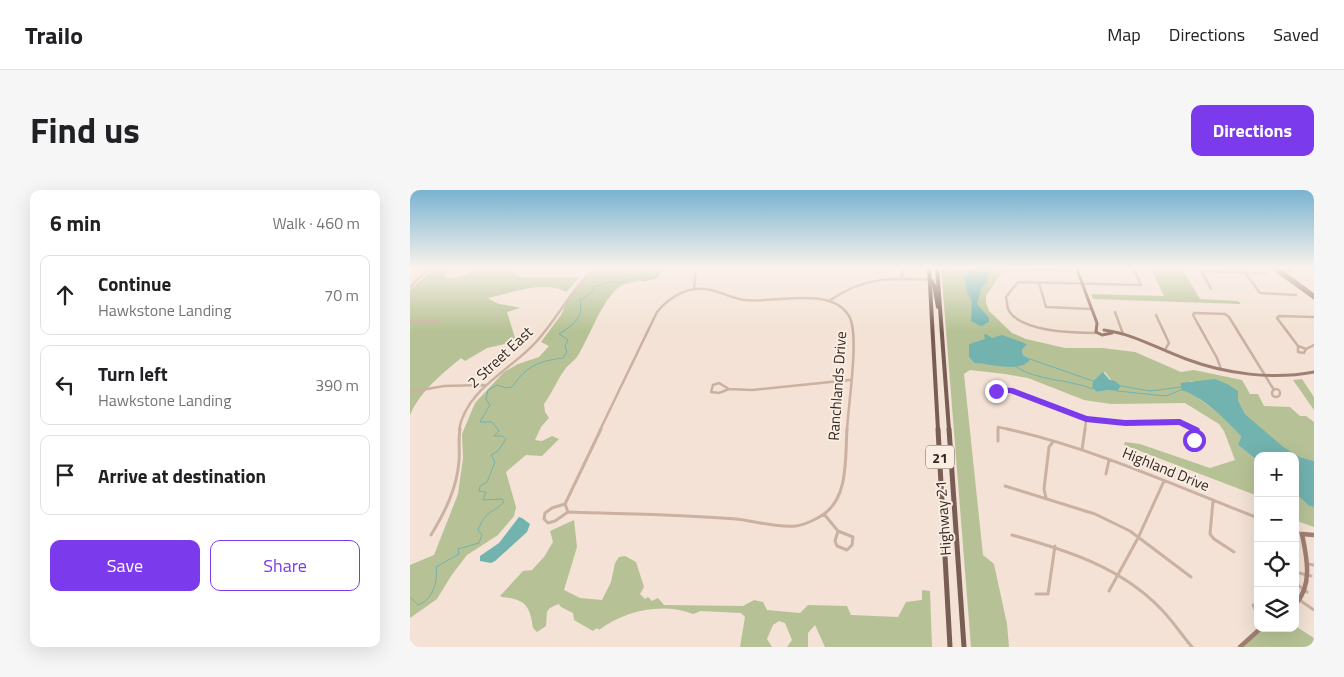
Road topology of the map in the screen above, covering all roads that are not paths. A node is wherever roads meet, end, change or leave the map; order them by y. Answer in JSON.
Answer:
{"nodes":[{"id":1,"x":572,"y":288,"type":"edge"},
{"id":2,"x":848,"y":288,"type":"edge"},
{"id":3,"x":930,"y":288,"type":"edge"},
{"id":4,"x":935,"y":288,"type":"edge"},
{"id":5,"x":939,"y":288,"type":"edge"},
{"id":6,"x":1012,"y":288,"type":"edge"},
{"id":7,"x":1041,"y":288,"type":"edge"},
{"id":8,"x":1084,"y":288,"type":"edge"},
{"id":9,"x":1256,"y":288,"type":"edge"},
{"id":10,"x":1303,"y":288,"type":"edge"},
{"id":11,"x":1304,"y":288,"type":"edge"},
{"id":12,"x":694,"y":289,"type":"joint"},
{"id":13,"x":1296,"y":295,"type":"dead end"},
{"id":14,"x":1314,"y":296,"type":"edge"},
{"id":15,"x":829,"y":301,"type":"junction"},
{"id":16,"x":1092,"y":309,"type":"junction"},
{"id":17,"x":1115,"y":312,"type":"dead end"},
{"id":18,"x":1156,"y":315,"type":"dead end"},
{"id":19,"x":941,"y":316,"type":"junction"},
{"id":20,"x":1314,"y":317,"type":"edge"},
{"id":21,"x":410,"y":321,"type":"edge"},
{"id":22,"x":440,"y":322,"type":"dead end"},
{"id":23,"x":1100,"y":331,"type":"junction"},
{"id":24,"x":1123,"y":334,"type":"junction"},
{"id":25,"x":1298,"y":346,"type":"junction"},
{"id":26,"x":1313,"y":346,"type":"edge"},
{"id":27,"x":1166,"y":348,"type":"junction"},
{"id":28,"x":1306,"y":349,"type":"junction"},
{"id":29,"x":1221,"y":369,"type":"junction"},
{"id":30,"x":1314,"y":372,"type":"edge"},
{"id":31,"x":1265,"y":375,"type":"junction"},
{"id":32,"x":850,"y":380,"type":"junction"},
{"id":33,"x":484,"y":385,"type":"junction"},
{"id":34,"x":729,"y":389,"type":"junction"},
{"id":35,"x":996,"y":390,"type":"dead end"},
{"id":36,"x":1274,"y":390,"type":"dead end"},
{"id":37,"x":410,"y":392,"type":"edge"},
{"id":38,"x":1086,"y":419,"type":"junction"},
{"id":39,"x":1199,"y":437,"type":"dead end"},
{"id":40,"x":998,"y":441,"type":"dead end"},
{"id":41,"x":1053,"y":442,"type":"junction"},
{"id":42,"x":1082,"y":450,"type":"junction"},
{"id":43,"x":1109,"y":460,"type":"junction"},
{"id":44,"x":1106,"y":474,"type":"dead end"},
{"id":45,"x":1164,"y":481,"type":"junction"},
{"id":46,"x":1005,"y":486,"type":"dead end"},
{"id":47,"x":1046,"y":498,"type":"junction"},
{"id":48,"x":1213,"y":501,"type":"junction"},
{"id":49,"x":565,"y":504,"type":"junction"},
{"id":50,"x":568,"y":512,"type":"junction"},
{"id":51,"x":824,"y":514,"type":"junction"},
{"id":52,"x":1254,"y":516,"type":"edge"},
{"id":53,"x":838,"y":531,"type":"junction"},
{"id":54,"x":1299,"y":533,"type":"edge"},
{"id":55,"x":1302,"y":534,"type":"junction"},
{"id":56,"x":431,"y":535,"type":"dead end"},
{"id":57,"x":1012,"y":535,"type":"dead end"},
{"id":58,"x":1314,"y":535,"type":"edge"},
{"id":59,"x":1138,"y":538,"type":"junction"},
{"id":60,"x":1055,"y":546,"type":"junction"},
{"id":61,"x":1234,"y":552,"type":"dead end"},
{"id":62,"x":1311,"y":564,"type":"edge"},
{"id":63,"x":1299,"y":573,"type":"edge"},
{"id":64,"x":1118,"y":576,"type":"junction"},
{"id":65,"x":1191,"y":576,"type":"dead end"},
{"id":66,"x":1311,"y":576,"type":"junction"},
{"id":67,"x":1299,"y":586,"type":"edge"},
{"id":68,"x":1110,"y":591,"type":"dead end"},
{"id":69,"x":1307,"y":592,"type":"junction"},
{"id":70,"x":1036,"y":594,"type":"dead end"},
{"id":71,"x":1301,"y":601,"type":"joint"},
{"id":72,"x":1314,"y":610,"type":"edge"},
{"id":73,"x":1257,"y":632,"type":"edge"},
{"id":74,"x":950,"y":647,"type":"edge"},
{"id":75,"x":964,"y":647,"type":"edge"},
{"id":76,"x":1192,"y":647,"type":"edge"},
{"id":77,"x":1240,"y":647,"type":"edge"}],
"edges":[{"from":1,"to":33,"type":"street","name":"2 Street East"},
{"from":2,"to":15,"type":"street"},
{"from":3,"to":74,"type":"main road","name":"Highway 21","number":"21"},
{"from":4,"to":19,"type":"main road"},
{"from":5,"to":19,"type":"main road","name":"Highway 21","number":"21"},
{"from":6,"to":23,"type":"street"},
{"from":7,"to":16,"type":"street"},
{"from":8,"to":16,"type":"street"},
{"from":9,"to":13,"type":"street"},
{"from":10,"to":14,"type":"main road"},
{"from":11,"to":14,"type":"street"},
{"from":12,"to":15,"type":"street","name":"Ranchlands Drive"},
{"from":12,"to":49,"type":"street","name":"Ranchlands Drive"},
{"from":15,"to":32,"type":"street","name":"Ranchlands Drive"},
{"from":16,"to":23,"type":"street"},
{"from":17,"to":24,"type":"street"},
{"from":18,"to":27,"type":"street"},
{"from":19,"to":75,"type":"main road","name":"Highway 21","number":"21"},
{"from":20,"to":25,"type":"street"},
{"from":21,"to":22,"type":"street"},
{"from":23,"to":24,"type":"street"},
{"from":24,"to":27,"type":"street"},
{"from":25,"to":28,"type":"street"},
{"from":25,"to":28,"type":"street"},
{"from":26,"to":28,"type":"street"},
{"from":27,"to":29,"type":"street"},
{"from":29,"to":31,"type":"street"},
{"from":29,"to":31,"type":"street"},
{"from":30,"to":31,"type":"street"},
{"from":31,"to":36,"type":"street"},
{"from":32,"to":34,"type":"street"},
{"from":32,"to":51,"type":"street","name":"Ranchlands Drive"},
{"from":33,"to":37,"type":"street"},
{"from":33,"to":56,"type":"street","name":"2 Street East"},
{"from":34,"to":34,"type":"street"},
{"from":35,"to":38,"type":"street"},
{"from":38,"to":39,"type":"street"},
{"from":38,"to":42,"type":"street"},
{"from":40,"to":41,"type":"street","name":"Highland Drive"},
{"from":41,"to":42,"type":"street","name":"Highland Drive"},
{"from":41,"to":47,"type":"street"},
{"from":42,"to":43,"type":"street","name":"Highland Drive"},
{"from":43,"to":44,"type":"street","name":"Highland Drive"},
{"from":43,"to":45,"type":"street","name":"Highland Drive"},
{"from":45,"to":48,"type":"street","name":"Highland Drive"},
{"from":45,"to":59,"type":"street"},
{"from":46,"to":47,"type":"street"},
{"from":47,"to":59,"type":"street"},
{"from":48,"to":52,"type":"street","name":"Highland Drive"},
{"from":48,"to":61,"type":"street","name":"Highland Drive"},
{"from":49,"to":50,"type":"street"},
{"from":49,"to":50,"type":"street"},
{"from":50,"to":51,"type":"street","name":"Ranchlands Drive"},
{"from":51,"to":53,"type":"street"},
{"from":53,"to":53,"type":"street"},
{"from":54,"to":55,"type":"street"},
{"from":55,"to":58,"type":"street"},
{"from":55,"to":62,"type":"street"},
{"from":57,"to":60,"type":"street"},
{"from":59,"to":64,"type":"street"},
{"from":59,"to":65,"type":"street"},
{"from":60,"to":64,"type":"street"},
{"from":60,"to":70,"type":"street"},
{"from":62,"to":66,"type":"street"},
{"from":63,"to":66,"type":"street"},
{"from":64,"to":68,"type":"street"},
{"from":64,"to":76,"type":"street"},
{"from":66,"to":69,"type":"street"},
{"from":67,"to":69,"type":"street"},
{"from":69,"to":71,"type":"street"},
{"from":71,"to":72,"type":"street"},
{"from":73,"to":77,"type":"main road"}]}
